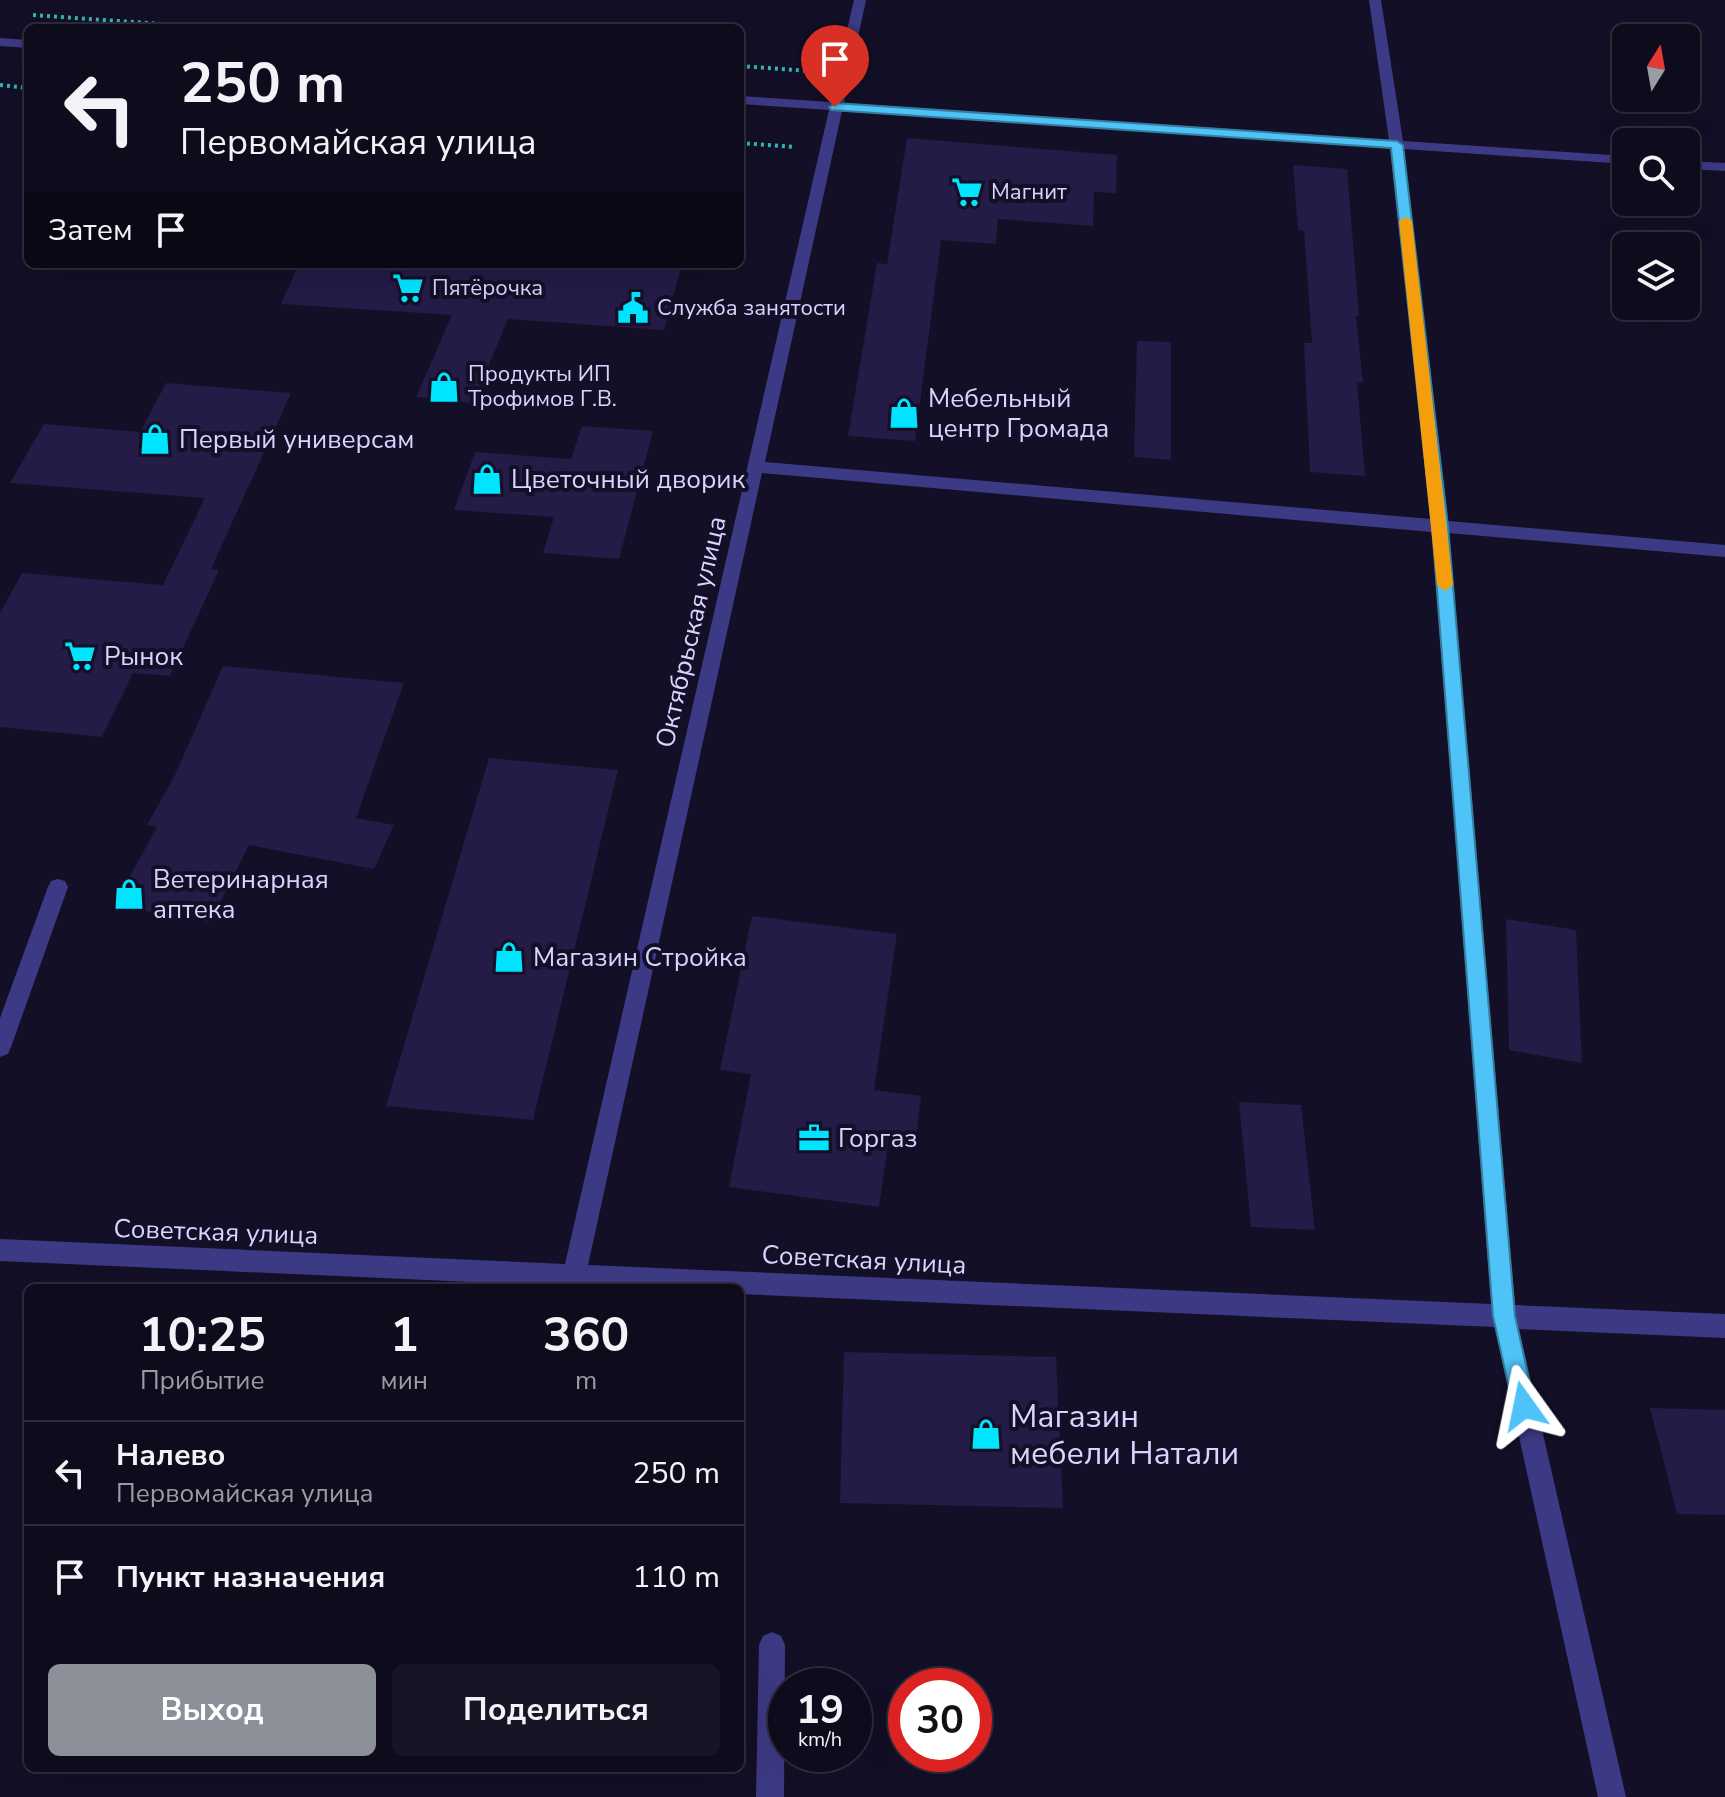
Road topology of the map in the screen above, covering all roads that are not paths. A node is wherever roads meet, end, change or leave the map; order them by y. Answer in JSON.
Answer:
{"nodes":[{"id":1,"x":860,"y":0,"type":"edge"},
{"id":2,"x":1375,"y":0,"type":"edge"},
{"id":3,"x":0,"y":42,"type":"edge"},
{"id":4,"x":24,"y":44,"type":"edge"},
{"id":5,"x":744,"y":100,"type":"edge"},
{"id":6,"x":835,"y":107,"type":"junction"},
{"id":7,"x":1397,"y":145,"type":"junction"},
{"id":8,"x":1612,"y":159,"type":"edge"},
{"id":9,"x":1700,"y":166,"type":"edge"},
{"id":10,"x":1725,"y":167,"type":"edge"},
{"id":11,"x":755,"y":467,"type":"junction"},
{"id":12,"x":1440,"y":526,"type":"junction"},
{"id":13,"x":1725,"y":551,"type":"edge"},
{"id":14,"x":58,"y":887,"type":"dead end"},
{"id":15,"x":0,"y":1047,"type":"edge"},
{"id":16,"x":0,"y":1250,"type":"edge"},
{"id":17,"x":574,"y":1275,"type":"junction"},
{"id":18,"x":1504,"y":1316,"type":"junction"},
{"id":19,"x":1725,"y":1326,"type":"edge"},
{"id":20,"x":772,"y":1645,"type":"dead end"},
{"id":21,"x":770,"y":1797,"type":"edge"},
{"id":22,"x":1612,"y":1797,"type":"edge"}],
"edges":[{"from":1,"to":6,"type":"street","name":"Октябрьская улица"},
{"from":2,"to":7,"type":"street"},
{"from":3,"to":4,"type":"street"},
{"from":5,"to":6,"type":"street"},
{"from":6,"to":7,"type":"street"},
{"from":6,"to":11,"type":"street","name":"Октябрьская улица"},
{"from":7,"to":8,"type":"street"},
{"from":7,"to":12,"type":"street"},
{"from":9,"to":10,"type":"street"},
{"from":11,"to":12,"type":"street"},
{"from":11,"to":17,"type":"street","name":"Октябрьская улица"},
{"from":12,"to":13,"type":"street"},
{"from":12,"to":18,"type":"street"},
{"from":14,"to":15,"type":"street"},
{"from":16,"to":17,"type":"street","name":"Советская улица"},
{"from":17,"to":18,"type":"street","name":"Советская улица"},
{"from":18,"to":19,"type":"street","name":"Советская улица"},
{"from":18,"to":22,"type":"street"},
{"from":20,"to":21,"type":"street"}]}
